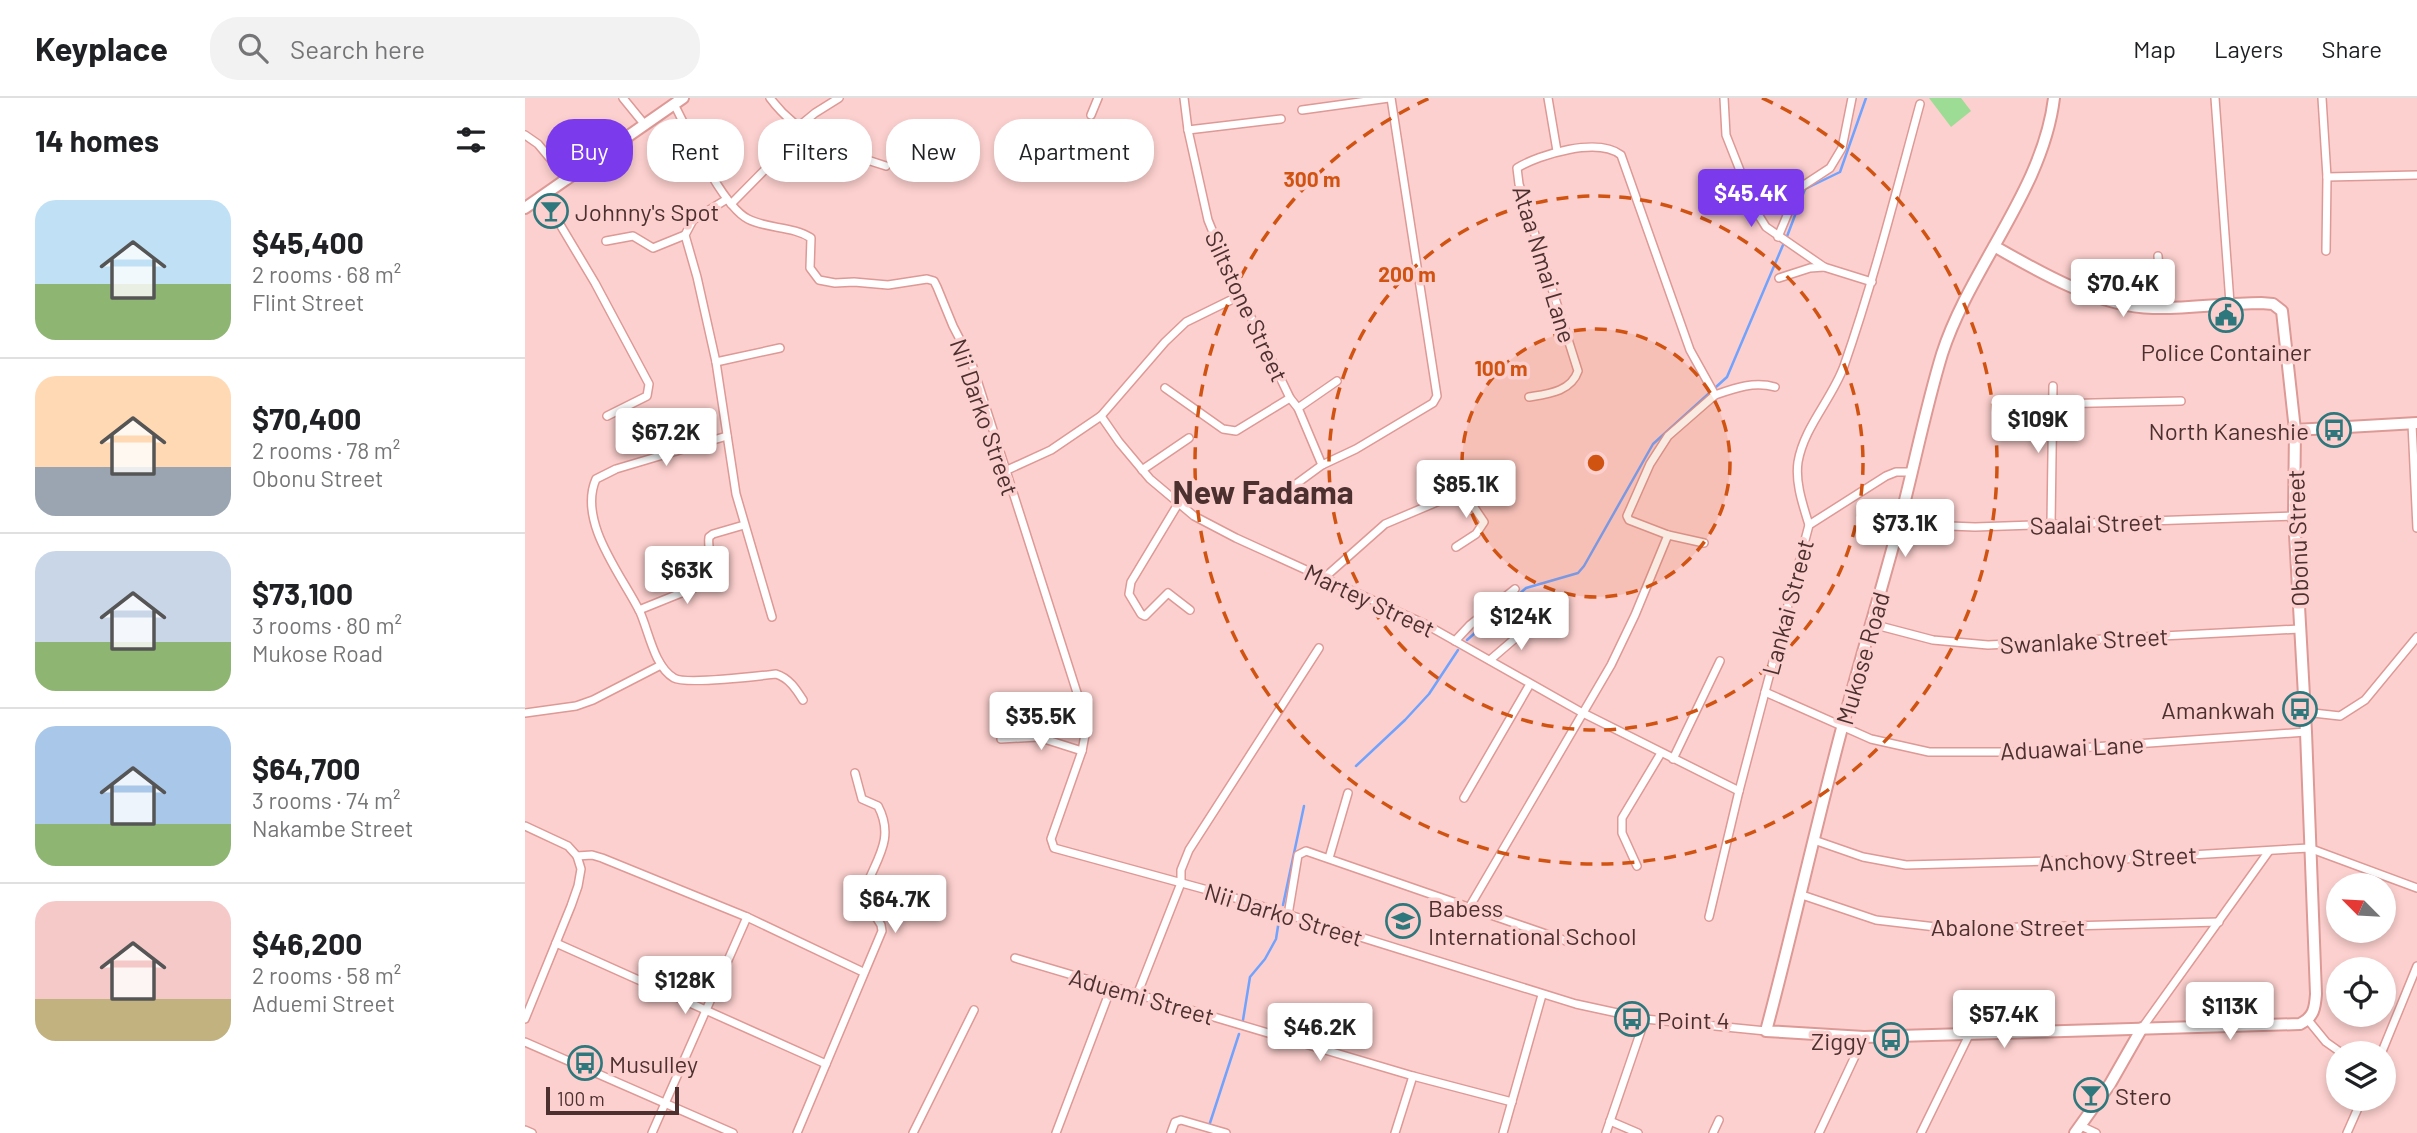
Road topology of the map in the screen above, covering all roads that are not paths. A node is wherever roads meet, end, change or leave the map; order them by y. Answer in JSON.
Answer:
{"nodes":[{"id":1,"x":624,"y":98,"type":"edge"},
{"id":2,"x":770,"y":98,"type":"edge"},
{"id":3,"x":839,"y":98,"type":"edge"},
{"id":4,"x":1098,"y":98,"type":"edge"},
{"id":5,"x":1184,"y":98,"type":"edge"},
{"id":6,"x":1390,"y":98,"type":"edge"},
{"id":7,"x":1548,"y":98,"type":"edge"},
{"id":8,"x":1724,"y":98,"type":"edge"},
{"id":9,"x":1852,"y":98,"type":"edge"},
{"id":10,"x":2054,"y":98,"type":"edge"},
{"id":11,"x":2215,"y":98,"type":"edge"},
{"id":12,"x":2322,"y":98,"type":"edge"},
{"id":13,"x":679,"y":101,"type":"edge"},
{"id":14,"x":1920,"y":104,"type":"dead end"},
{"id":15,"x":1302,"y":110,"type":"dead end"},
{"id":16,"x":1091,"y":115,"type":"dead end"},
{"id":17,"x":791,"y":119,"type":"edge"},
{"id":18,"x":810,"y":119,"type":"edge"},
{"id":19,"x":1281,"y":119,"type":"dead end"},
{"id":20,"x":645,"y":125,"type":"junction"},
{"id":21,"x":1188,"y":130,"type":"junction"},
{"id":22,"x":633,"y":134,"type":"edge"},
{"id":23,"x":525,"y":135,"type":"edge"},
{"id":24,"x":1557,"y":151,"type":"junction"},
{"id":25,"x":546,"y":154,"type":"edge"},
{"id":26,"x":872,"y":161,"type":"edge"},
{"id":27,"x":886,"y":166,"type":"dead end"},
{"id":28,"x":758,"y":172,"type":"edge"},
{"id":29,"x":2417,"y":175,"type":"edge"},
{"id":30,"x":2327,"y":177,"type":"junction"},
{"id":31,"x":565,"y":182,"type":"edge"},
{"id":32,"x":543,"y":196,"type":"junction"},
{"id":33,"x":729,"y":201,"type":"junction"},
{"id":34,"x":525,"y":208,"type":"edge"},
{"id":35,"x":685,"y":235,"type":"junction"},
{"id":36,"x":1778,"y":237,"type":"junction"},
{"id":37,"x":606,"y":241,"type":"dead end"},
{"id":38,"x":1994,"y":246,"type":"junction"},
{"id":39,"x":2326,"y":251,"type":"dead end"},
{"id":40,"x":2158,"y":256,"type":"dead end"},
{"id":41,"x":1824,"y":267,"type":"junction"},
{"id":42,"x":1779,"y":278,"type":"dead end"},
{"id":43,"x":1872,"y":282,"type":"junction"},
{"id":44,"x":1239,"y":296,"type":"junction"},
{"id":45,"x":2230,"y":303,"type":"junction"},
{"id":46,"x":2162,"y":308,"type":"junction"},
{"id":47,"x":780,"y":348,"type":"dead end"},
{"id":48,"x":716,"y":362,"type":"junction"},
{"id":49,"x":1337,"y":381,"type":"dead end"},
{"id":50,"x":2053,"y":386,"type":"dead end"},
{"id":51,"x":1775,"y":387,"type":"dead end"},
{"id":52,"x":1165,"y":388,"type":"dead end"},
{"id":53,"x":1714,"y":393,"type":"junction"},
{"id":54,"x":1529,"y":397,"type":"dead end"},
{"id":55,"x":1290,"y":398,"type":"junction"},
{"id":56,"x":2181,"y":401,"type":"dead end"},
{"id":57,"x":2052,"y":404,"type":"junction"},
{"id":58,"x":1298,"y":408,"type":"junction"},
{"id":59,"x":607,"y":416,"type":"dead end"},
{"id":60,"x":1101,"y":416,"type":"junction"},
{"id":61,"x":2415,"y":423,"type":"edge"},
{"id":62,"x":2295,"y":430,"type":"junction"},
{"id":63,"x":727,"y":436,"type":"junction"},
{"id":64,"x":1189,"y":439,"type":"dead end"},
{"id":65,"x":1322,"y":465,"type":"junction"},
{"id":66,"x":1142,"y":470,"type":"junction"},
{"id":67,"x":1005,"y":471,"type":"junction"},
{"id":68,"x":1912,"y":472,"type":"junction"},
{"id":69,"x":1489,"y":474,"type":"dead end"},
{"id":70,"x":1292,"y":488,"type":"dead end"},
{"id":71,"x":1463,"y":491,"type":"junction"},
{"id":72,"x":1178,"y":504,"type":"junction"},
{"id":73,"x":2294,"y":516,"type":"junction"},
{"id":74,"x":1899,"y":524,"type":"junction"},
{"id":75,"x":2051,"y":524,"type":"junction"},
{"id":76,"x":744,"y":525,"type":"junction"},
{"id":77,"x":1809,"y":525,"type":"junction"},
{"id":78,"x":2417,"y":528,"type":"edge"},
{"id":79,"x":1668,"y":535,"type":"junction"},
{"id":80,"x":1704,"y":543,"type":"dead end"},
{"id":81,"x":1456,"y":547,"type":"dead end"},
{"id":82,"x":1324,"y":578,"type":"junction"},
{"id":83,"x":1515,"y":590,"type":"dead end"},
{"id":84,"x":639,"y":610,"type":"junction"},
{"id":85,"x":1190,"y":610,"type":"dead end"},
{"id":86,"x":772,"y":617,"type":"dead end"},
{"id":87,"x":1533,"y":623,"type":"dead end"},
{"id":88,"x":1871,"y":624,"type":"junction"},
{"id":89,"x":2299,"y":629,"type":"junction"},
{"id":90,"x":2417,"y":637,"type":"edge"},
{"id":91,"x":1455,"y":640,"type":"junction"},
{"id":92,"x":1319,"y":648,"type":"dead end"},
{"id":93,"x":1490,"y":660,"type":"junction"},
{"id":94,"x":1720,"y":661,"type":"dead end"},
{"id":95,"x":661,"y":665,"type":"junction"},
{"id":96,"x":1531,"y":684,"type":"junction"},
{"id":97,"x":1765,"y":692,"type":"junction"},
{"id":98,"x":803,"y":700,"type":"dead end"},
{"id":99,"x":1581,"y":712,"type":"junction"},
{"id":100,"x":2304,"y":712,"type":"junction"},
{"id":101,"x":525,"y":713,"type":"edge"},
{"id":102,"x":1842,"y":728,"type":"junction"},
{"id":103,"x":2306,"y":732,"type":"junction"},
{"id":104,"x":1001,"y":739,"type":"dead end"},
{"id":105,"x":1082,"y":751,"type":"junction"},
{"id":106,"x":1661,"y":753,"type":"junction"},
{"id":107,"x":1673,"y":759,"type":"junction"},
{"id":108,"x":855,"y":773,"type":"dead end"},
{"id":109,"x":1739,"y":791,"type":"junction"},
{"id":110,"x":1348,"y":793,"type":"dead end"},
{"id":111,"x":1464,"y":798,"type":"dead end"},
{"id":112,"x":525,"y":825,"type":"edge"},
{"id":113,"x":1814,"y":840,"type":"junction"},
{"id":114,"x":2309,"y":848,"type":"junction"},
{"id":115,"x":2269,"y":851,"type":"junction"},
{"id":116,"x":577,"y":856,"type":"junction"},
{"id":117,"x":1329,"y":858,"type":"junction"},
{"id":118,"x":1637,"y":866,"type":"dead end"},
{"id":119,"x":1181,"y":883,"type":"junction"},
{"id":120,"x":2417,"y":888,"type":"edge"},
{"id":121,"x":1802,"y":895,"type":"junction"},
{"id":122,"x":1470,"y":906,"type":"junction"},
{"id":123,"x":1286,"y":915,"type":"junction"},
{"id":124,"x":747,"y":917,"type":"junction"},
{"id":125,"x":1709,"y":917,"type":"dead end"},
{"id":126,"x":2219,"y":922,"type":"junction"},
{"id":127,"x":557,"y":943,"type":"junction"},
{"id":128,"x":1572,"y":943,"type":"dead end"},
{"id":129,"x":1016,"y":958,"type":"dead end"},
{"id":130,"x":2417,"y":967,"type":"edge"},
{"id":131,"x":863,"y":972,"type":"junction"},
{"id":132,"x":1111,"y":988,"type":"junction"},
{"id":133,"x":1137,"y":995,"type":"junction"},
{"id":134,"x":1542,"y":995,"type":"junction"},
{"id":135,"x":706,"y":1010,"type":"junction"},
{"id":136,"x":974,"y":1010,"type":"dead end"},
{"id":137,"x":1645,"y":1018,"type":"junction"},
{"id":138,"x":525,"y":1019,"type":"edge"},
{"id":139,"x":2308,"y":1020,"type":"junction"},
{"id":140,"x":2142,"y":1028,"type":"junction"},
{"id":141,"x":1766,"y":1031,"type":"junction"},
{"id":142,"x":1969,"y":1035,"type":"junction"},
{"id":143,"x":1864,"y":1037,"type":"junction"},
{"id":144,"x":2386,"y":1041,"type":"edge"},
{"id":145,"x":525,"y":1042,"type":"edge"},
{"id":146,"x":2326,"y":1042,"type":"edge"},
{"id":147,"x":826,"y":1064,"type":"junction"},
{"id":148,"x":1413,"y":1076,"type":"junction"},
{"id":149,"x":1512,"y":1102,"type":"junction"},
{"id":150,"x":665,"y":1103,"type":"junction"},
{"id":151,"x":2357,"y":1111,"type":"edge"},
{"id":152,"x":1719,"y":1120,"type":"dead end"},
{"id":153,"x":1609,"y":1121,"type":"junction"},
{"id":154,"x":2078,"y":1129,"type":"edge"},
{"id":155,"x":525,"y":1130,"type":"edge"},
{"id":156,"x":532,"y":1133,"type":"edge"},
{"id":157,"x":652,"y":1133,"type":"edge"},
{"id":158,"x":733,"y":1133,"type":"edge"},
{"id":159,"x":797,"y":1133,"type":"edge"},
{"id":160,"x":913,"y":1133,"type":"edge"},
{"id":161,"x":1056,"y":1133,"type":"edge"},
{"id":162,"x":1171,"y":1133,"type":"edge"},
{"id":163,"x":1226,"y":1133,"type":"edge"},
{"id":164,"x":1395,"y":1133,"type":"edge"},
{"id":165,"x":1503,"y":1133,"type":"edge"},
{"id":166,"x":1606,"y":1133,"type":"edge"},
{"id":167,"x":1638,"y":1133,"type":"edge"},
{"id":168,"x":1713,"y":1133,"type":"edge"},
{"id":169,"x":1819,"y":1133,"type":"edge"},
{"id":170,"x":1921,"y":1133,"type":"edge"},
{"id":171,"x":2096,"y":1133,"type":"edge"},
{"id":172,"x":2347,"y":1133,"type":"edge"}],
"edges":[{"from":1,"to":20,"type":"street"},
{"from":2,"to":17,"type":"street"},
{"from":3,"to":18,"type":"street"},
{"from":4,"to":16,"type":"street"},
{"from":5,"to":21,"type":"street","name":"Siltstone Street"},
{"from":6,"to":15,"type":"street"},
{"from":6,"to":65,"type":"street"},
{"from":7,"to":24,"type":"street"},
{"from":8,"to":36,"type":"street"},
{"from":9,"to":36,"type":"street"},
{"from":10,"to":38,"type":"street","name":"Mukose Road"},
{"from":11,"to":45,"type":"street"},
{"from":12,"to":30,"type":"street"},
{"from":13,"to":20,"type":"street"},
{"from":13,"to":33,"type":"street"},
{"from":14,"to":43,"type":"street","name":"Lankai Street"},
{"from":19,"to":21,"type":"street"},
{"from":20,"to":22,"type":"street"},
{"from":21,"to":44,"type":"street","name":"Siltstone Street"},
{"from":23,"to":25,"type":"street"},
{"from":24,"to":53,"type":"street","name":"Ataa Nmai Lane"},
{"from":24,"to":54,"type":"street","name":"Ataa Nmai Lane"},
{"from":26,"to":27,"type":"street"},
{"from":28,"to":33,"type":"street"},
{"from":29,"to":30,"type":"street"},
{"from":30,"to":39,"type":"street"},
{"from":31,"to":32,"type":"street"},
{"from":32,"to":34,"type":"street"},
{"from":32,"to":59,"type":"street"},
{"from":33,"to":35,"type":"street"},
{"from":33,"to":67,"type":"street","name":"Nii Darko Street"},
{"from":35,"to":37,"type":"street"},
{"from":35,"to":48,"type":"street"},
{"from":36,"to":41,"type":"street"},
{"from":38,"to":46,"type":"street","name":"Obonu Street"},
{"from":38,"to":68,"type":"street","name":"Mukose Road"},
{"from":40,"to":46,"type":"street"},
{"from":41,"to":42,"type":"street"},
{"from":41,"to":43,"type":"street"},
{"from":43,"to":77,"type":"street","name":"Lankai Street"},
{"from":44,"to":55,"type":"street","name":"Siltstone Street"},
{"from":44,"to":60,"type":"street"},
{"from":45,"to":46,"type":"street","name":"Obonu Street"},
{"from":45,"to":62,"type":"street","name":"Obonu Street"},
{"from":47,"to":48,"type":"street"},
{"from":48,"to":63,"type":"street"},
{"from":49,"to":58,"type":"street"},
{"from":50,"to":57,"type":"street"},
{"from":51,"to":53,"type":"street"},
{"from":52,"to":55,"type":"street"},
{"from":53,"to":79,"type":"street"},
{"from":55,"to":58,"type":"street","name":"Siltstone Street"},
{"from":56,"to":57,"type":"street"},
{"from":57,"to":75,"type":"street"},
{"from":58,"to":65,"type":"street","name":"Siltstone Street"},
{"from":60,"to":66,"type":"street","name":"Martey Street"},
{"from":60,"to":67,"type":"street"},
{"from":61,"to":62,"type":"street"},
{"from":61,"to":78,"type":"street"},
{"from":62,"to":73,"type":"street","name":"Obonu Street"},
{"from":63,"to":76,"type":"street"},
{"from":63,"to":84,"type":"street"},
{"from":64,"to":66,"type":"street"},
{"from":65,"to":70,"type":"street"},
{"from":66,"to":72,"type":"street","name":"Martey Street"},
{"from":67,"to":105,"type":"street","name":"Nii Darko Street"},
{"from":68,"to":74,"type":"street","name":"Mukose Road"},
{"from":68,"to":77,"type":"street"},
{"from":69,"to":71,"type":"street"},
{"from":71,"to":81,"type":"street"},
{"from":71,"to":82,"type":"street"},
{"from":72,"to":82,"type":"street","name":"Martey Street"},
{"from":72,"to":85,"type":"street"},
{"from":73,"to":75,"type":"street","name":"Saalai Street"},
{"from":73,"to":89,"type":"street","name":"Obonu Street"},
{"from":74,"to":75,"type":"street","name":"Saalai Street"},
{"from":74,"to":88,"type":"street","name":"Mukose Road"},
{"from":76,"to":84,"type":"street"},
{"from":76,"to":86,"type":"street"},
{"from":77,"to":97,"type":"street","name":"Lankai Street"},
{"from":79,"to":80,"type":"street"},
{"from":79,"to":99,"type":"street"},
{"from":82,"to":91,"type":"street","name":"Martey Street"},
{"from":83,"to":91,"type":"street"},
{"from":84,"to":95,"type":"street"},
{"from":87,"to":93,"type":"street"},
{"from":88,"to":89,"type":"street","name":"Swanlake Street"},
{"from":88,"to":102,"type":"street","name":"Mukose Road"},
{"from":89,"to":100,"type":"street","name":"Obonu Street"},
{"from":90,"to":100,"type":"street"},
{"from":91,"to":93,"type":"street","name":"Martey Street"},
{"from":92,"to":119,"type":"street"},
{"from":93,"to":96,"type":"street","name":"Martey Street"},
{"from":94,"to":107,"type":"street"},
{"from":95,"to":98,"type":"street"},
{"from":95,"to":101,"type":"street"},
{"from":96,"to":99,"type":"street","name":"Martey Street"},
{"from":96,"to":111,"type":"street"},
{"from":97,"to":102,"type":"street","name":"Aduawai Lane"},
{"from":97,"to":109,"type":"street","name":"Lankai Street"},
{"from":99,"to":106,"type":"street","name":"Martey Street"},
{"from":99,"to":122,"type":"street"},
{"from":100,"to":103,"type":"street","name":"Obonu Street"},
{"from":102,"to":103,"type":"street","name":"Aduawai Lane"},
{"from":102,"to":113,"type":"street","name":"Mukose Road"},
{"from":103,"to":114,"type":"street","name":"Obonu Street"},
{"from":104,"to":105,"type":"street"},
{"from":105,"to":119,"type":"street","name":"Nii Darko Street"},
{"from":106,"to":107,"type":"street","name":"Martey Street"},
{"from":106,"to":118,"type":"street"},
{"from":107,"to":109,"type":"street","name":"Martey Street"},
{"from":108,"to":131,"type":"street"},
{"from":109,"to":125,"type":"street","name":"Lankai Street"},
{"from":110,"to":117,"type":"street"},
{"from":112,"to":116,"type":"street"},
{"from":113,"to":115,"type":"street","name":"Anchovy Street"},
{"from":113,"to":121,"type":"street","name":"Mukose Road"},
{"from":114,"to":115,"type":"street","name":"Anchovy Street"},
{"from":114,"to":120,"type":"street","name":"Anchovy Street"},
{"from":114,"to":139,"type":"street","name":"Obonu Street"},
{"from":115,"to":126,"type":"street"},
{"from":116,"to":124,"type":"street"},
{"from":116,"to":127,"type":"street"},
{"from":117,"to":122,"type":"street"},
{"from":117,"to":123,"type":"street"},
{"from":119,"to":123,"type":"street","name":"Nii Darko Street"},
{"from":119,"to":133,"type":"street"},
{"from":121,"to":126,"type":"street","name":"Abalone Street"},
{"from":121,"to":141,"type":"street","name":"Mukose Road"},
{"from":122,"to":128,"type":"street"},
{"from":123,"to":134,"type":"street","name":"Nii Darko Street"},
{"from":124,"to":131,"type":"street"},
{"from":124,"to":135,"type":"street"},
{"from":126,"to":140,"type":"street"},
{"from":127,"to":135,"type":"street"},
{"from":127,"to":138,"type":"street"},
{"from":129,"to":132,"type":"street","name":"Aduemi Street"},
{"from":130,"to":144,"type":"street"},
{"from":131,"to":147,"type":"street"},
{"from":132,"to":133,"type":"street","name":"Aduemi Street"},
{"from":132,"to":161,"type":"street"},
{"from":133,"to":148,"type":"street","name":"Aduemi Street"},
{"from":134,"to":137,"type":"street","name":"Nii Darko Street"},
{"from":134,"to":149,"type":"street"},
{"from":135,"to":147,"type":"street"},
{"from":135,"to":150,"type":"street"},
{"from":136,"to":160,"type":"street"},
{"from":137,"to":141,"type":"street","name":"Nii Darko Street"},
{"from":137,"to":153,"type":"street"},
{"from":139,"to":140,"type":"street","name":"Nii Darko Street"},
{"from":139,"to":146,"type":"street"},
{"from":140,"to":142,"type":"street","name":"Nii Darko Street"},
{"from":140,"to":154,"type":"street"},
{"from":141,"to":143,"type":"street","name":"Nii Darko Street"},
{"from":142,"to":143,"type":"street","name":"Nii Darko Street"},
{"from":142,"to":170,"type":"street"},
{"from":143,"to":169,"type":"street"},
{"from":145,"to":150,"type":"street"},
{"from":147,"to":159,"type":"street"},
{"from":148,"to":149,"type":"street","name":"Aduemi Street"},
{"from":148,"to":164,"type":"street"},
{"from":149,"to":165,"type":"street"},
{"from":150,"to":157,"type":"street"},
{"from":150,"to":158,"type":"street"},
{"from":151,"to":172,"type":"street"},
{"from":152,"to":168,"type":"street"},
{"from":153,"to":166,"type":"street"},
{"from":153,"to":167,"type":"street"},
{"from":154,"to":171,"type":"street"},
{"from":155,"to":156,"type":"street"},
{"from":162,"to":163,"type":"street"}]}
